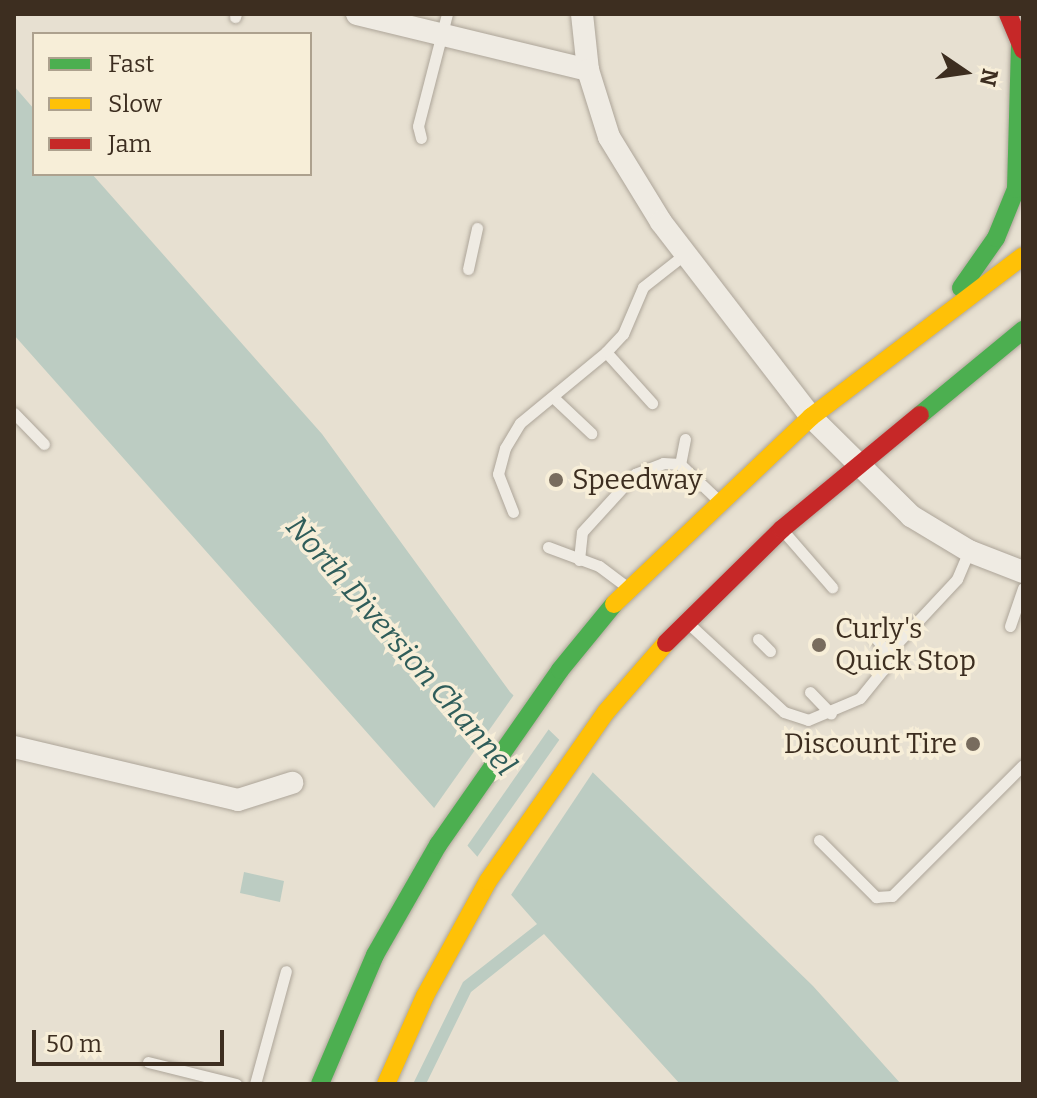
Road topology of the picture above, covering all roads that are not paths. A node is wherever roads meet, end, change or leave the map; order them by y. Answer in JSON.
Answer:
{"nodes":[{"id":1,"x":357,"y":14,"type":"edge"},
{"id":2,"x":582,"y":14,"type":"edge"},
{"id":3,"x":1008,"y":14,"type":"edge"},
{"id":4,"x":403,"y":19,"type":"edge"},
{"id":5,"x":442,"y":24,"type":"edge"},
{"id":6,"x":1022,"y":47,"type":"edge"},
{"id":7,"x":588,"y":70,"type":"junction"},
{"id":8,"x":421,"y":138,"type":"dead end"},
{"id":9,"x":477,"y":228,"type":"dead end"},
{"id":10,"x":685,"y":254,"type":"junction"},
{"id":11,"x":1023,"y":256,"type":"edge"},
{"id":12,"x":468,"y":269,"type":"dead end"},
{"id":13,"x":935,"y":320,"type":"junction"},
{"id":14,"x":1023,"y":330,"type":"edge"},
{"id":15,"x":606,"y":352,"type":"junction"},
{"id":16,"x":555,"y":399,"type":"junction"},
{"id":17,"x":652,"y":403,"type":"dead end"},
{"id":18,"x":14,"y":413,"type":"edge"},
{"id":19,"x":811,"y":417,"type":"junction"},
{"id":20,"x":591,"y":433,"type":"dead end"},
{"id":21,"x":685,"y":439,"type":"dead end"},
{"id":22,"x":44,"y":444,"type":"dead end"},
{"id":23,"x":680,"y":464,"type":"junction"},
{"id":24,"x":856,"y":464,"type":"junction"},
{"id":25,"x":718,"y":501,"type":"junction"},
{"id":26,"x":513,"y":512,"type":"dead end"},
{"id":27,"x":782,"y":529,"type":"junction"},
{"id":28,"x":548,"y":547,"type":"dead end"},
{"id":29,"x":969,"y":551,"type":"junction"},
{"id":30,"x":579,"y":560,"type":"junction"},
{"id":31,"x":1023,"y":572,"type":"edge"},
{"id":32,"x":627,"y":587,"type":"junction"},
{"id":33,"x":832,"y":587,"type":"dead end"},
{"id":34,"x":1023,"y":588,"type":"edge"},
{"id":35,"x":686,"y":620,"type":"junction"},
{"id":36,"x":1010,"y":626,"type":"dead end"},
{"id":37,"x":870,"y":631,"type":"dead end"},
{"id":38,"x":758,"y":639,"type":"dead end"},
{"id":39,"x":770,"y":651,"type":"dead end"},
{"id":40,"x":888,"y":653,"type":"junction"},
{"id":41,"x":810,"y":692,"type":"dead end"},
{"id":42,"x":831,"y":714,"type":"junction"},
{"id":43,"x":14,"y":747,"type":"edge"},
{"id":44,"x":1023,"y":765,"type":"edge"},
{"id":45,"x":292,"y":783,"type":"dead end"},
{"id":46,"x":819,"y":840,"type":"dead end"},
{"id":47,"x":286,"y":971,"type":"dead end"},
{"id":48,"x":366,"y":977,"type":"junction"},
{"id":49,"x":354,"y":1054,"type":"dead end"},
{"id":50,"x":148,"y":1062,"type":"dead end"},
{"id":51,"x":236,"y":1084,"type":"edge"},
{"id":52,"x":255,"y":1084,"type":"edge"},
{"id":53,"x":320,"y":1084,"type":"edge"},
{"id":54,"x":386,"y":1084,"type":"edge"}],
"edges":[{"from":1,"to":4,"type":"street"},
{"from":2,"to":7,"type":"street"},
{"from":3,"to":6,"type":"main road"},
{"from":4,"to":5,"type":"street"},
{"from":5,"to":7,"type":"street"},
{"from":5,"to":8,"type":"lane"},
{"from":6,"to":13,"type":"main road"},
{"from":7,"to":10,"type":"street"},
{"from":9,"to":12,"type":"lane"},
{"from":10,"to":15,"type":"lane"},
{"from":10,"to":19,"type":"street"},
{"from":11,"to":13,"type":"main road"},
{"from":13,"to":19,"type":"main road"},
{"from":14,"to":24,"type":"main road"},
{"from":15,"to":16,"type":"lane"},
{"from":15,"to":17,"type":"lane"},
{"from":16,"to":20,"type":"lane"},
{"from":16,"to":26,"type":"lane"},
{"from":18,"to":22,"type":"lane"},
{"from":19,"to":24,"type":"street"},
{"from":19,"to":25,"type":"main road"},
{"from":21,"to":23,"type":"lane"},
{"from":23,"to":25,"type":"lane"},
{"from":23,"to":30,"type":"lane"},
{"from":24,"to":27,"type":"main road"},
{"from":24,"to":29,"type":"street"},
{"from":25,"to":32,"type":"main road"},
{"from":27,"to":33,"type":"lane"},
{"from":27,"to":35,"type":"main road"},
{"from":28,"to":30,"type":"lane"},
{"from":29,"to":31,"type":"street"},
{"from":29,"to":40,"type":"lane"},
{"from":30,"to":32,"type":"lane"},
{"from":32,"to":48,"type":"main road"},
{"from":34,"to":36,"type":"lane"},
{"from":35,"to":42,"type":"lane"},
{"from":35,"to":54,"type":"main road"},
{"from":37,"to":40,"type":"lane"},
{"from":38,"to":39,"type":"lane"},
{"from":40,"to":42,"type":"lane"},
{"from":41,"to":42,"type":"lane"},
{"from":43,"to":45,"type":"street"},
{"from":44,"to":46,"type":"lane"},
{"from":47,"to":52,"type":"lane"},
{"from":48,"to":49,"type":"main road"},
{"from":48,"to":53,"type":"main road"},
{"from":50,"to":51,"type":"lane"}]}
